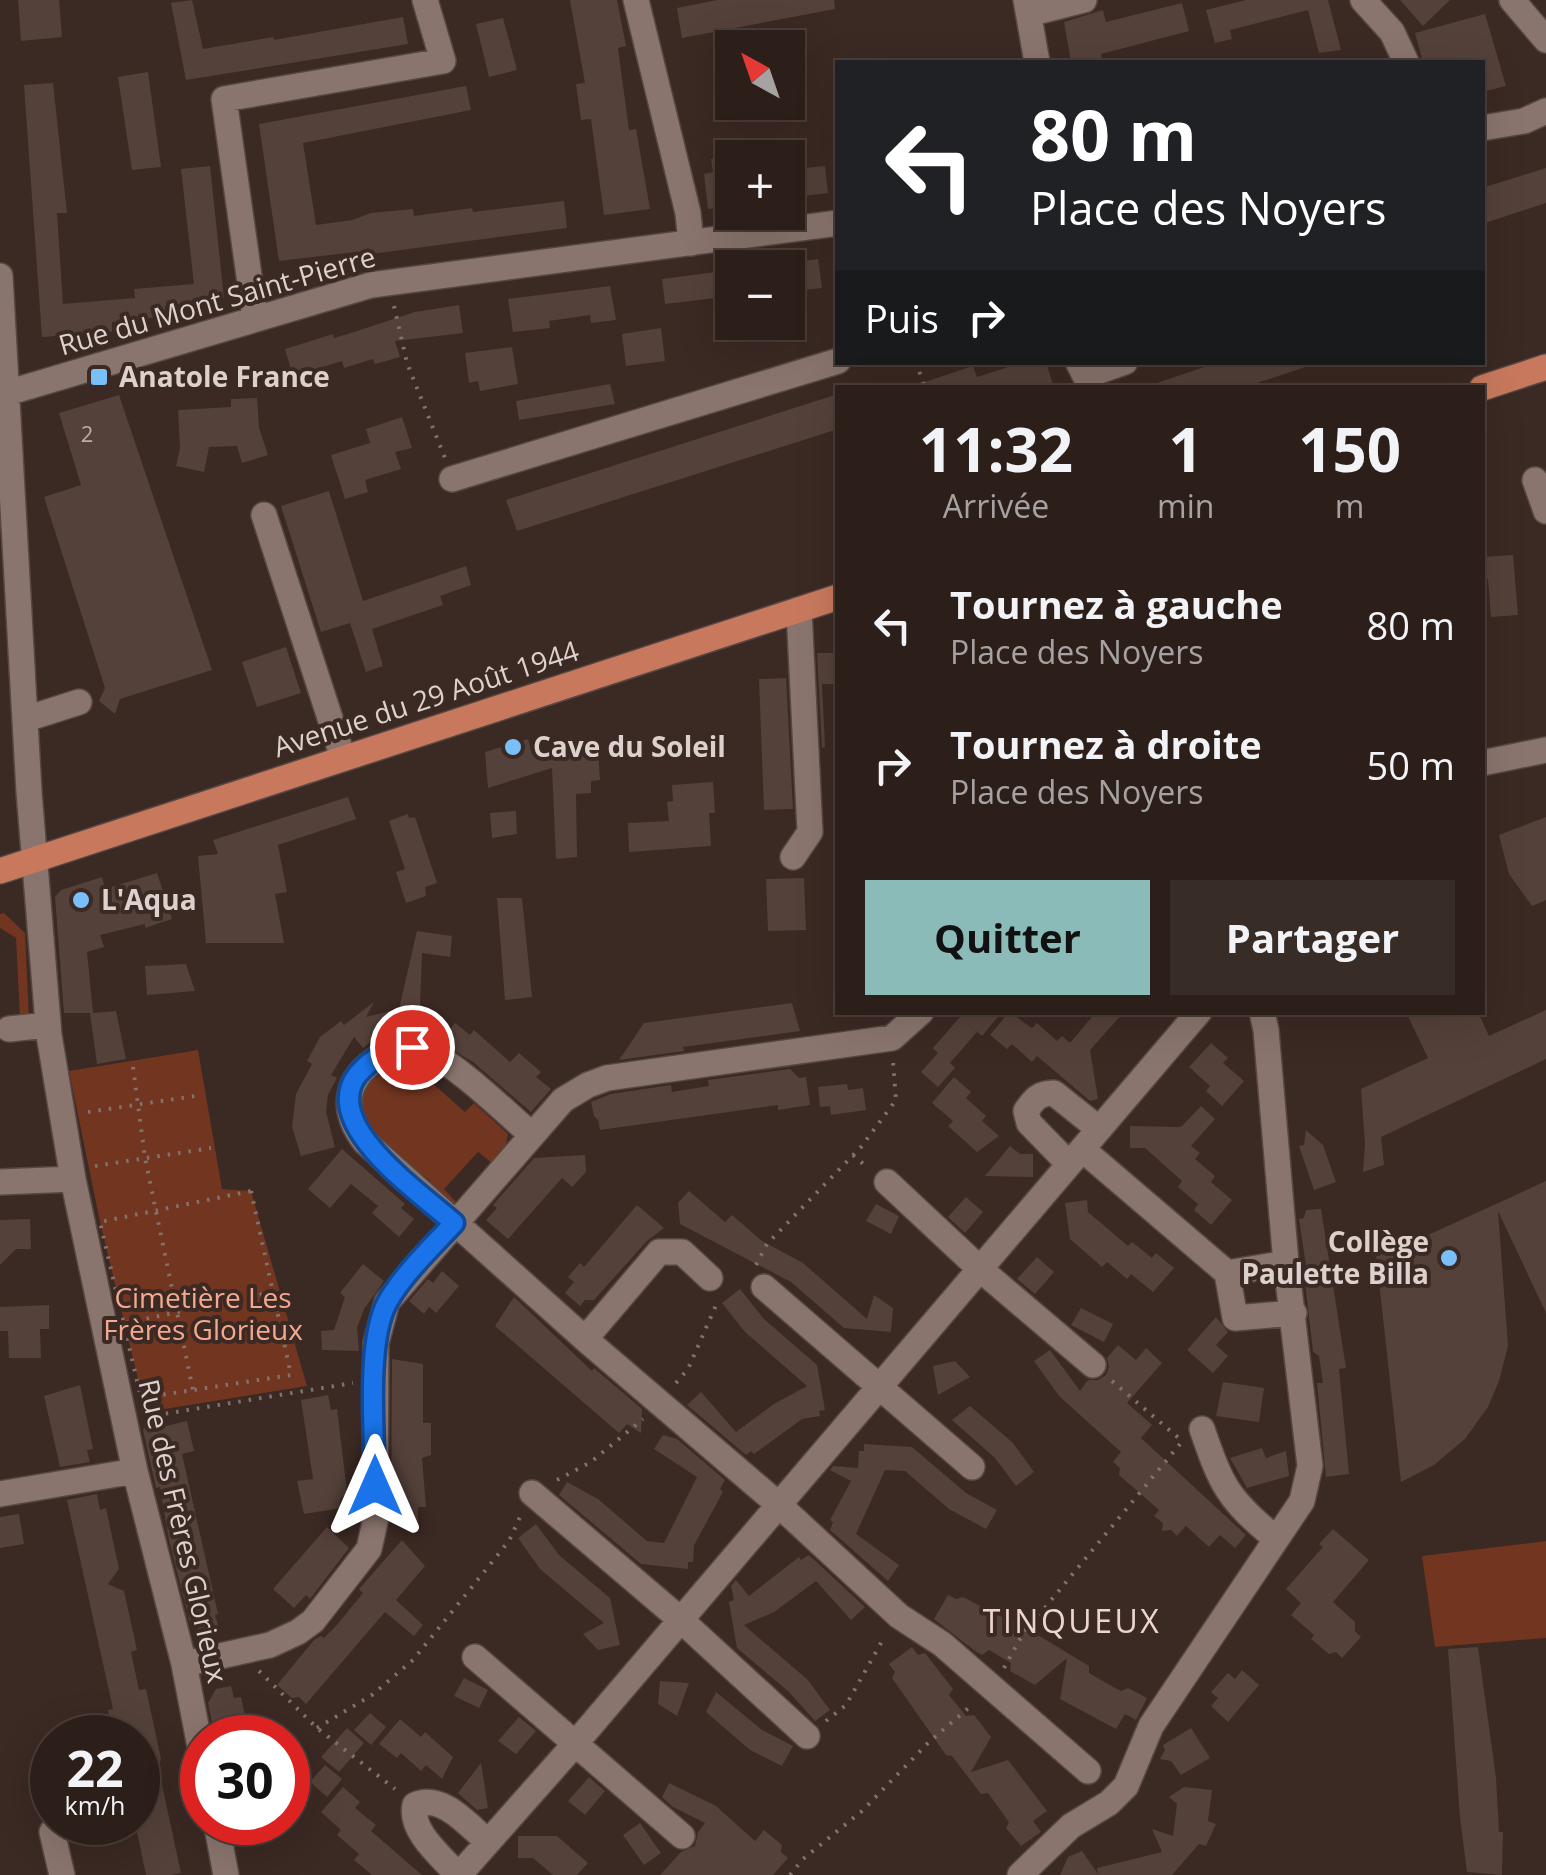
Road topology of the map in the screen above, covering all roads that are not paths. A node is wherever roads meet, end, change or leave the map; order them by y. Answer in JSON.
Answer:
{"nodes":[{"id":1,"x":425,"y":0,"type":"edge"},
{"id":2,"x":636,"y":0,"type":"edge"},
{"id":3,"x":1084,"y":0,"type":"edge"},
{"id":4,"x":1364,"y":0,"type":"edge"},
{"id":5,"x":1512,"y":0,"type":"edge"},
{"id":6,"x":1028,"y":7,"type":"edge"},
{"id":7,"x":1546,"y":40,"type":"edge"},
{"id":8,"x":1038,"y":60,"type":"edge"},
{"id":9,"x":1405,"y":60,"type":"edge"},
{"id":10,"x":1546,"y":112,"type":"edge"},
{"id":11,"x":1485,"y":128,"type":"edge"},
{"id":12,"x":835,"y":223,"type":"edge"},
{"id":13,"x":690,"y":243,"type":"junction"},
{"id":14,"x":0,"y":276,"type":"edge"},
{"id":15,"x":255,"y":318,"type":"junction"},
{"id":16,"x":835,"y":362,"type":"edge"},
{"id":17,"x":1080,"y":365,"type":"edge"},
{"id":18,"x":1116,"y":365,"type":"edge"},
{"id":19,"x":1546,"y":367,"type":"edge"},
{"id":20,"x":1485,"y":387,"type":"edge"},
{"id":21,"x":4,"y":394,"type":"edge"},
{"id":22,"x":452,"y":479,"type":"road end"},
{"id":23,"x":1535,"y":480,"type":"dead end"},
{"id":24,"x":7,"y":496,"type":"edge"},
{"id":25,"x":1546,"y":511,"type":"edge"},
{"id":26,"x":264,"y":515,"type":"dead end"},
{"id":27,"x":8,"y":561,"type":"edge"},
{"id":28,"x":835,"y":599,"type":"edge"},
{"id":29,"x":800,"y":610,"type":"junction"},
{"id":30,"x":79,"y":702,"type":"dead end"},
{"id":31,"x":26,"y":719,"type":"junction"},
{"id":32,"x":1546,"y":750,"type":"edge"},
{"id":33,"x":343,"y":758,"type":"junction"},
{"id":34,"x":1485,"y":762,"type":"edge"},
{"id":35,"x":793,"y":856,"type":"dead end"},
{"id":36,"x":34,"y":859,"type":"junction"},
{"id":37,"x":0,"y":868,"type":"edge"},
{"id":38,"x":918,"y":1015,"type":"edge"},
{"id":39,"x":1196,"y":1015,"type":"edge"},
{"id":40,"x":1263,"y":1015,"type":"edge"},
{"id":41,"x":48,"y":1025,"type":"junction"},
{"id":42,"x":9,"y":1029,"type":"dead end"},
{"id":43,"x":1099,"y":1129,"type":"junction"},
{"id":44,"x":532,"y":1135,"type":"junction"},
{"id":45,"x":1076,"y":1157,"type":"junction"},
{"id":46,"x":79,"y":1173,"type":"junction"},
{"id":47,"x":0,"y":1182,"type":"edge"},
{"id":48,"x":887,"y":1182,"type":"dead end"},
{"id":49,"x":454,"y":1223,"type":"junction"},
{"id":50,"x":1286,"y":1262,"type":"junction"},
{"id":51,"x":980,"y":1268,"type":"junction"},
{"id":52,"x":1227,"y":1273,"type":"junction"},
{"id":53,"x":710,"y":1278,"type":"dead end"},
{"id":54,"x":758,"y":1280,"type":"road end"},
{"id":55,"x":1294,"y":1313,"type":"junction"},
{"id":56,"x":585,"y":1339,"type":"junction"},
{"id":57,"x":1093,"y":1365,"type":"road end"},
{"id":58,"x":880,"y":1387,"type":"junction"},
{"id":59,"x":1192,"y":1435,"type":"road end"},
{"id":60,"x":972,"y":1467,"type":"dead end"},
{"id":61,"x":136,"y":1471,"type":"junction"},
{"id":62,"x":532,"y":1493,"type":"dead end"},
{"id":63,"x":0,"y":1494,"type":"edge"},
{"id":64,"x":779,"y":1505,"type":"junction"},
{"id":65,"x":1276,"y":1539,"type":"junction"},
{"id":66,"x":680,"y":1620,"type":"junction"},
{"id":67,"x":475,"y":1657,"type":"dead end"},
{"id":68,"x":184,"y":1664,"type":"junction"},
{"id":69,"x":194,"y":1715,"type":"edge"},
{"id":70,"x":807,"y":1736,"type":"road end"},
{"id":71,"x":575,"y":1744,"type":"junction"},
{"id":72,"x":1088,"y":1771,"type":"dead end"},
{"id":73,"x":682,"y":1836,"type":"dead end"},
{"id":74,"x":488,"y":1842,"type":"junction"},
{"id":75,"x":55,"y":1845,"type":"edge"},
{"id":76,"x":220,"y":1845,"type":"edge"},
{"id":77,"x":62,"y":1875,"type":"edge"},
{"id":78,"x":226,"y":1875,"type":"edge"},
{"id":79,"x":459,"y":1875,"type":"edge"},
{"id":80,"x":1020,"y":1875,"type":"edge"}],
"edges":[{"from":1,"to":15,"type":"street"},
{"from":2,"to":13,"type":"street"},
{"from":3,"to":6,"type":"street"},
{"from":4,"to":9,"type":"street"},
{"from":5,"to":7,"type":"street"},
{"from":6,"to":8,"type":"street"},
{"from":10,"to":11,"type":"street"},
{"from":12,"to":13,"type":"street","name":"Rue du Mont Saint-Pierre"},
{"from":13,"to":15,"type":"street","name":"Rue du Mont Saint-Pierre"},
{"from":14,"to":21,"type":"street","name":"Rue des Frères Glorieux"},
{"from":15,"to":21,"type":"street","name":"Rue du Mont Saint-Pierre"},
{"from":16,"to":22,"type":"street"},
{"from":17,"to":18,"type":"street"},
{"from":19,"to":20,"type":"main road"},
{"from":21,"to":24,"type":"street","name":"Rue des Frères Glorieux"},
{"from":23,"to":25,"type":"street"},
{"from":24,"to":27,"type":"street","name":"Rue des Frères Glorieux"},
{"from":26,"to":33,"type":"street"},
{"from":27,"to":31,"type":"street","name":"Rue des Frères Glorieux"},
{"from":28,"to":29,"type":"main road","name":"Avenue du 29 Août 1944"},
{"from":29,"to":33,"type":"main road","name":"Avenue du 29 Août 1944"},
{"from":29,"to":35,"type":"street"},
{"from":30,"to":31,"type":"street"},
{"from":31,"to":36,"type":"street","name":"Rue des Frères Glorieux"},
{"from":32,"to":34,"type":"street"},
{"from":33,"to":36,"type":"main road","name":"Avenue du 29 Août 1944"},
{"from":36,"to":37,"type":"main road","name":"Avenue du 29 Août 1944"},
{"from":36,"to":41,"type":"street","name":"Rue des Frères Glorieux"},
{"from":38,"to":44,"type":"street"},
{"from":39,"to":43,"type":"street"},
{"from":40,"to":50,"type":"street"},
{"from":41,"to":42,"type":"street"},
{"from":41,"to":46,"type":"street","name":"Rue des Frères Glorieux"},
{"from":43,"to":45,"type":"street"},
{"from":43,"to":45,"type":"street"},
{"from":44,"to":49,"type":"street"},
{"from":44,"to":49,"type":"street"},
{"from":45,"to":51,"type":"street"},
{"from":45,"to":52,"type":"street"},
{"from":46,"to":47,"type":"street"},
{"from":46,"to":61,"type":"street","name":"Rue des Frères Glorieux"},
{"from":48,"to":51,"type":"street"},
{"from":49,"to":56,"type":"street"},
{"from":49,"to":68,"type":"street"},
{"from":50,"to":52,"type":"street"},
{"from":50,"to":55,"type":"street"},
{"from":51,"to":57,"type":"street"},
{"from":51,"to":58,"type":"street"},
{"from":52,"to":55,"type":"street"},
{"from":53,"to":56,"type":"street"},
{"from":54,"to":58,"type":"street"},
{"from":55,"to":65,"type":"street"},
{"from":56,"to":64,"type":"street"},
{"from":58,"to":60,"type":"street"},
{"from":58,"to":64,"type":"street"},
{"from":59,"to":65,"type":"street"},
{"from":61,"to":63,"type":"street"},
{"from":61,"to":68,"type":"street","name":"Rue des Frères Glorieux"},
{"from":62,"to":66,"type":"street"},
{"from":64,"to":66,"type":"street"},
{"from":64,"to":72,"type":"street"},
{"from":65,"to":80,"type":"street"},
{"from":66,"to":70,"type":"street"},
{"from":66,"to":71,"type":"street"},
{"from":67,"to":71,"type":"street"},
{"from":68,"to":69,"type":"street","name":"Rue des Frères Glorieux"},
{"from":71,"to":73,"type":"street"},
{"from":71,"to":74,"type":"street"},
{"from":74,"to":79,"type":"street"},
{"from":74,"to":79,"type":"street"},
{"from":75,"to":77,"type":"street"},
{"from":76,"to":78,"type":"street"}]}
